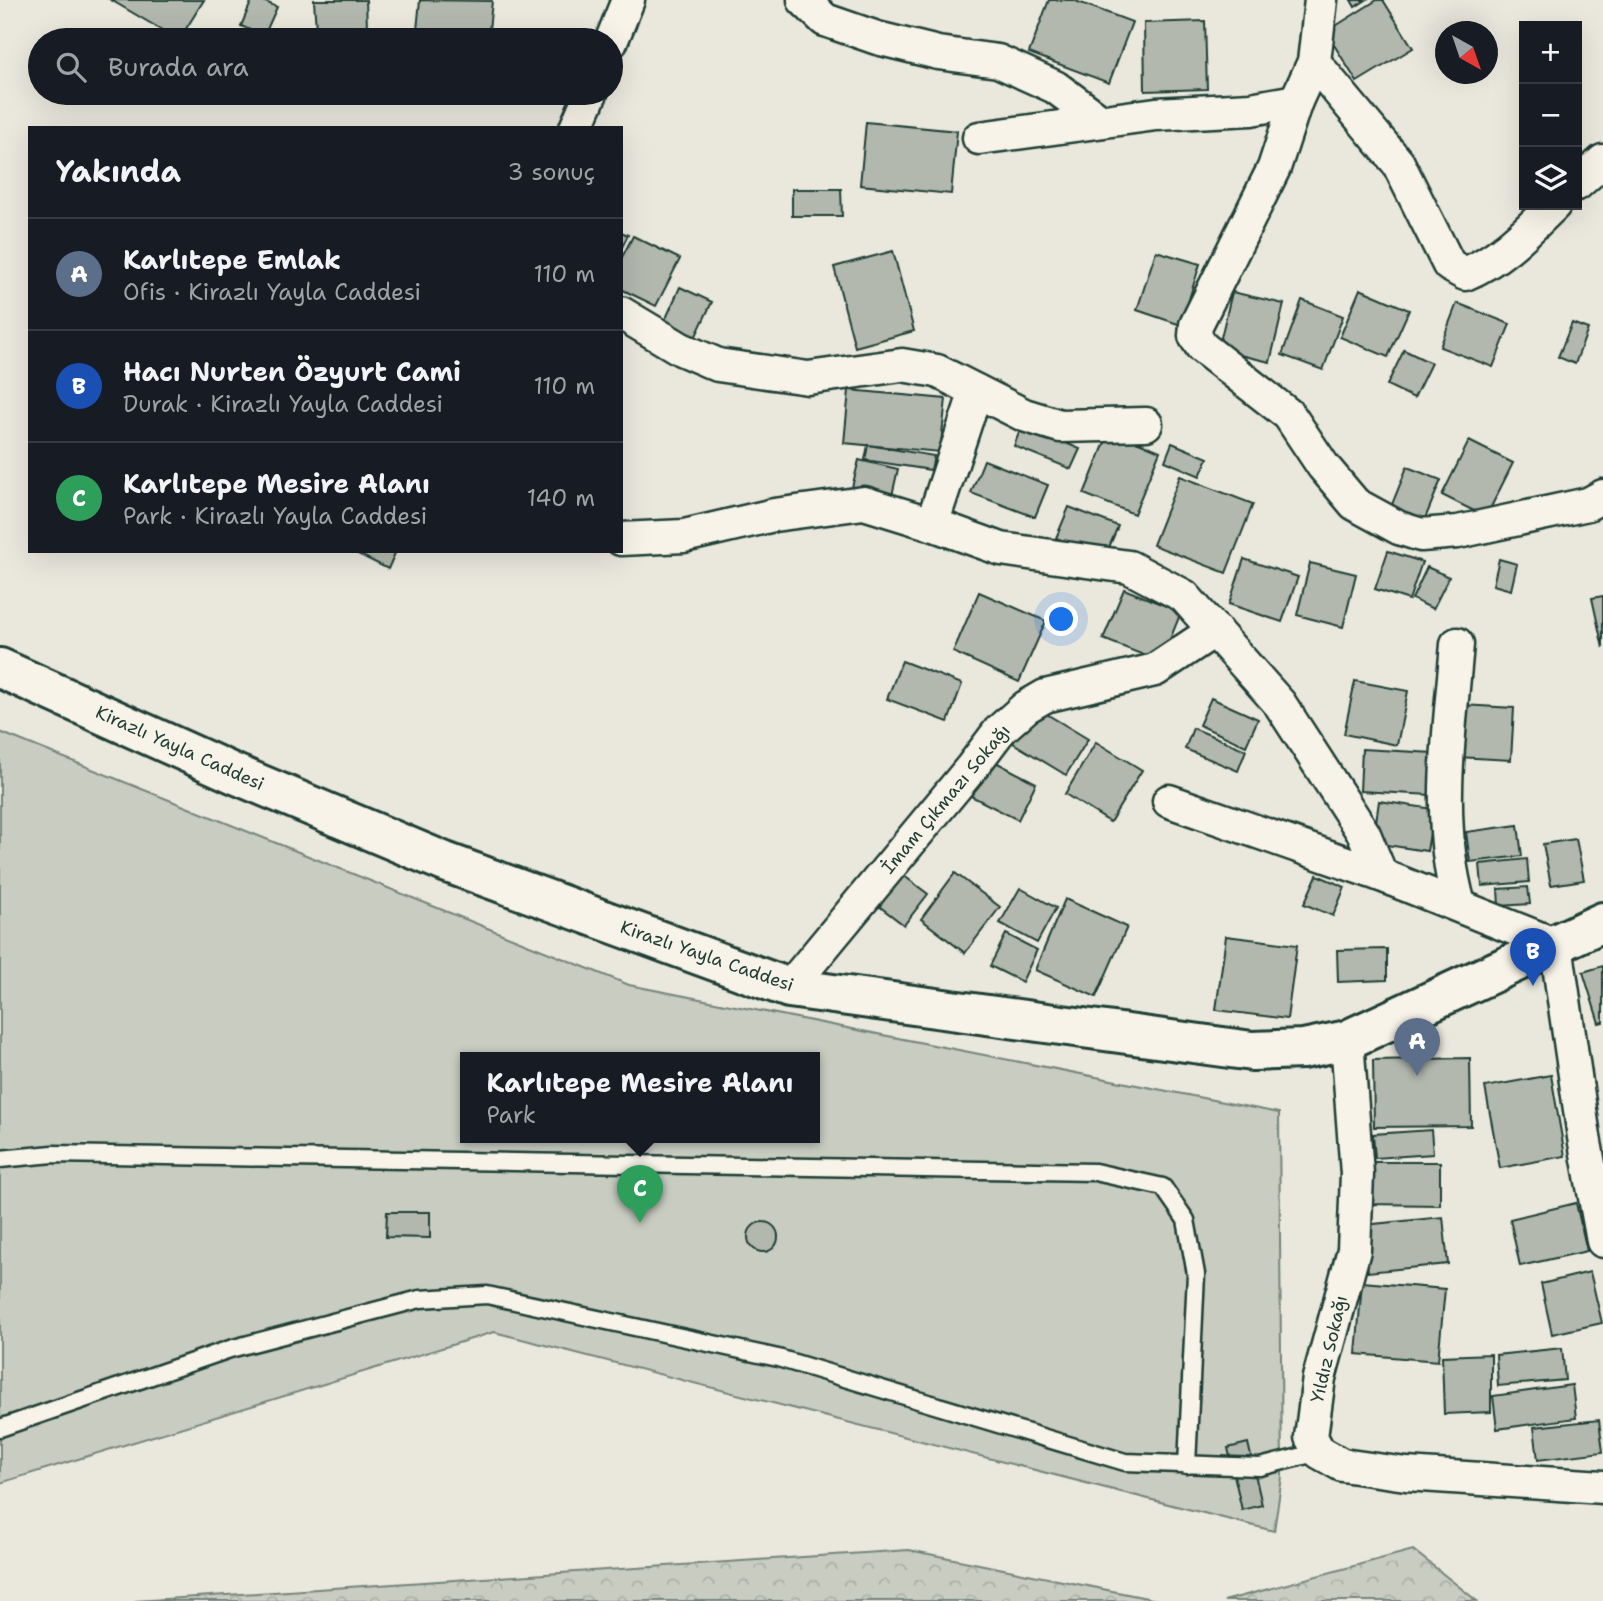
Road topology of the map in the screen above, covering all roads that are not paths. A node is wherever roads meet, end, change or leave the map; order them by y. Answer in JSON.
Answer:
{"nodes":[{"id":1,"x":628,"y":0,"type":"edge"},
{"id":2,"x":804,"y":0,"type":"edge"},
{"id":3,"x":1321,"y":0,"type":"edge"},
{"id":4,"x":617,"y":28,"type":"edge"},
{"id":5,"x":1314,"y":62,"type":"junction"},
{"id":6,"x":1296,"y":101,"type":"junction"},
{"id":7,"x":586,"y":105,"type":"edge"},
{"id":8,"x":1101,"y":121,"type":"junction"},
{"id":9,"x":577,"y":126,"type":"edge"},
{"id":10,"x":979,"y":138,"type":"dead end"},
{"id":11,"x":1603,"y":161,"type":"edge"},
{"id":12,"x":1582,"y":180,"type":"edge"},
{"id":13,"x":1549,"y":210,"type":"edge"},
{"id":14,"x":623,"y":314,"type":"edge"},
{"id":15,"x":976,"y":391,"type":"junction"},
{"id":16,"x":1146,"y":424,"type":"dead end"},
{"id":17,"x":1603,"y":496,"type":"edge"},
{"id":18,"x":932,"y":524,"type":"junction"},
{"id":19,"x":623,"y":538,"type":"edge"},
{"id":20,"x":1215,"y":630,"type":"junction"},
{"id":21,"x":1457,"y":644,"type":"dead end"},
{"id":22,"x":0,"y":668,"type":"edge"},
{"id":23,"x":1170,"y":801,"type":"dead end"},
{"id":24,"x":1381,"y":875,"type":"junction"},
{"id":25,"x":1458,"y":904,"type":"junction"},
{"id":26,"x":1603,"y":922,"type":"edge"},
{"id":27,"x":1556,"y":945,"type":"junction"},
{"id":28,"x":789,"y":988,"type":"junction"},
{"id":29,"x":1347,"y":1040,"type":"junction"},
{"id":30,"x":0,"y":1159,"type":"edge"},
{"id":31,"x":1603,"y":1241,"type":"edge"},
{"id":32,"x":0,"y":1428,"type":"edge"},
{"id":33,"x":1319,"y":1451,"type":"junction"},
{"id":34,"x":1187,"y":1465,"type":"junction"},
{"id":35,"x":1603,"y":1487,"type":"edge"}],
"edges":[{"from":1,"to":4,"type":"street"},
{"from":2,"to":8,"type":"street"},
{"from":3,"to":5,"type":"street"},
{"from":5,"to":6,"type":"street"},
{"from":5,"to":13,"type":"street"},
{"from":6,"to":8,"type":"street"},
{"from":6,"to":17,"type":"street"},
{"from":7,"to":9,"type":"street"},
{"from":8,"to":10,"type":"street"},
{"from":11,"to":12,"type":"street"},
{"from":14,"to":15,"type":"street"},
{"from":15,"to":16,"type":"street"},
{"from":15,"to":18,"type":"street"},
{"from":18,"to":19,"type":"street"},
{"from":18,"to":20,"type":"street"},
{"from":20,"to":24,"type":"street"},
{"from":20,"to":28,"type":"street","name":"İmam Çıkmazı Sokağı"},
{"from":21,"to":25,"type":"street"},
{"from":22,"to":28,"type":"main road","name":"Kirazlı Yayla Caddesi"},
{"from":23,"to":24,"type":"street"},
{"from":24,"to":25,"type":"street"},
{"from":25,"to":27,"type":"street"},
{"from":26,"to":27,"type":"main road","name":"Kirazlı Yayla Caddesi"},
{"from":27,"to":29,"type":"main road","name":"Kirazlı Yayla Caddesi"},
{"from":27,"to":31,"type":"street"},
{"from":28,"to":29,"type":"main road","name":"Kirazlı Yayla Caddesi"},
{"from":29,"to":33,"type":"street","name":"Yıldız Sokağı"},
{"from":30,"to":34,"type":"lane"},
{"from":32,"to":34,"type":"lane"},
{"from":33,"to":34,"type":"lane"},
{"from":33,"to":35,"type":"street"}]}
